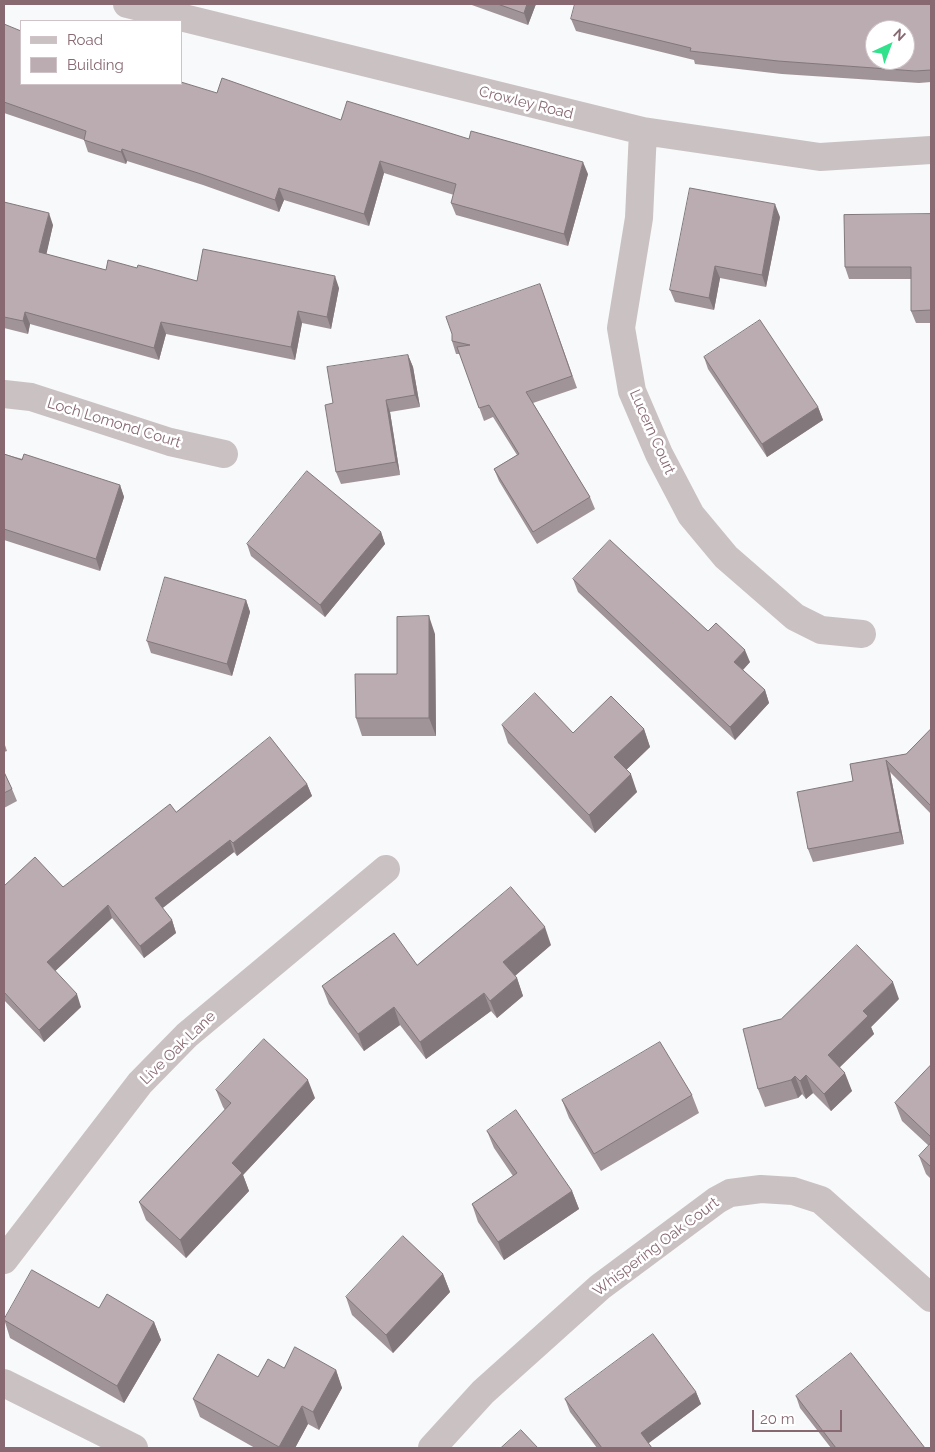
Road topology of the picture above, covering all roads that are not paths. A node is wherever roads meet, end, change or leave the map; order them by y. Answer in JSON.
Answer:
{"nodes":[{"id":1,"x":127,"y":4,"type":"edge"},
{"id":2,"x":643,"y":132,"type":"junction"},
{"id":3,"x":931,"y":150,"type":"edge"},
{"id":4,"x":4,"y":394,"type":"edge"},
{"id":5,"x":224,"y":454,"type":"dead end"},
{"id":6,"x":862,"y":634,"type":"dead end"},
{"id":7,"x":386,"y":869,"type":"dead end"},
{"id":8,"x":4,"y":1260,"type":"edge"},
{"id":9,"x":931,"y":1298,"type":"edge"},
{"id":10,"x":4,"y":1382,"type":"edge"},
{"id":11,"x":134,"y":1448,"type":"edge"},
{"id":12,"x":432,"y":1448,"type":"edge"}],
"edges":[{"from":1,"to":2,"type":"street","name":"Crowley Road"},
{"from":2,"to":3,"type":"street","name":"Crowley Road"},
{"from":2,"to":6,"type":"street","name":"Lucern Court"},
{"from":4,"to":5,"type":"street","name":"Loch Lomond Court"},
{"from":7,"to":8,"type":"street","name":"Live Oak Lane"},
{"from":9,"to":12,"type":"street","name":"Whispering Oak Court"},
{"from":10,"to":11,"type":"street"}]}
